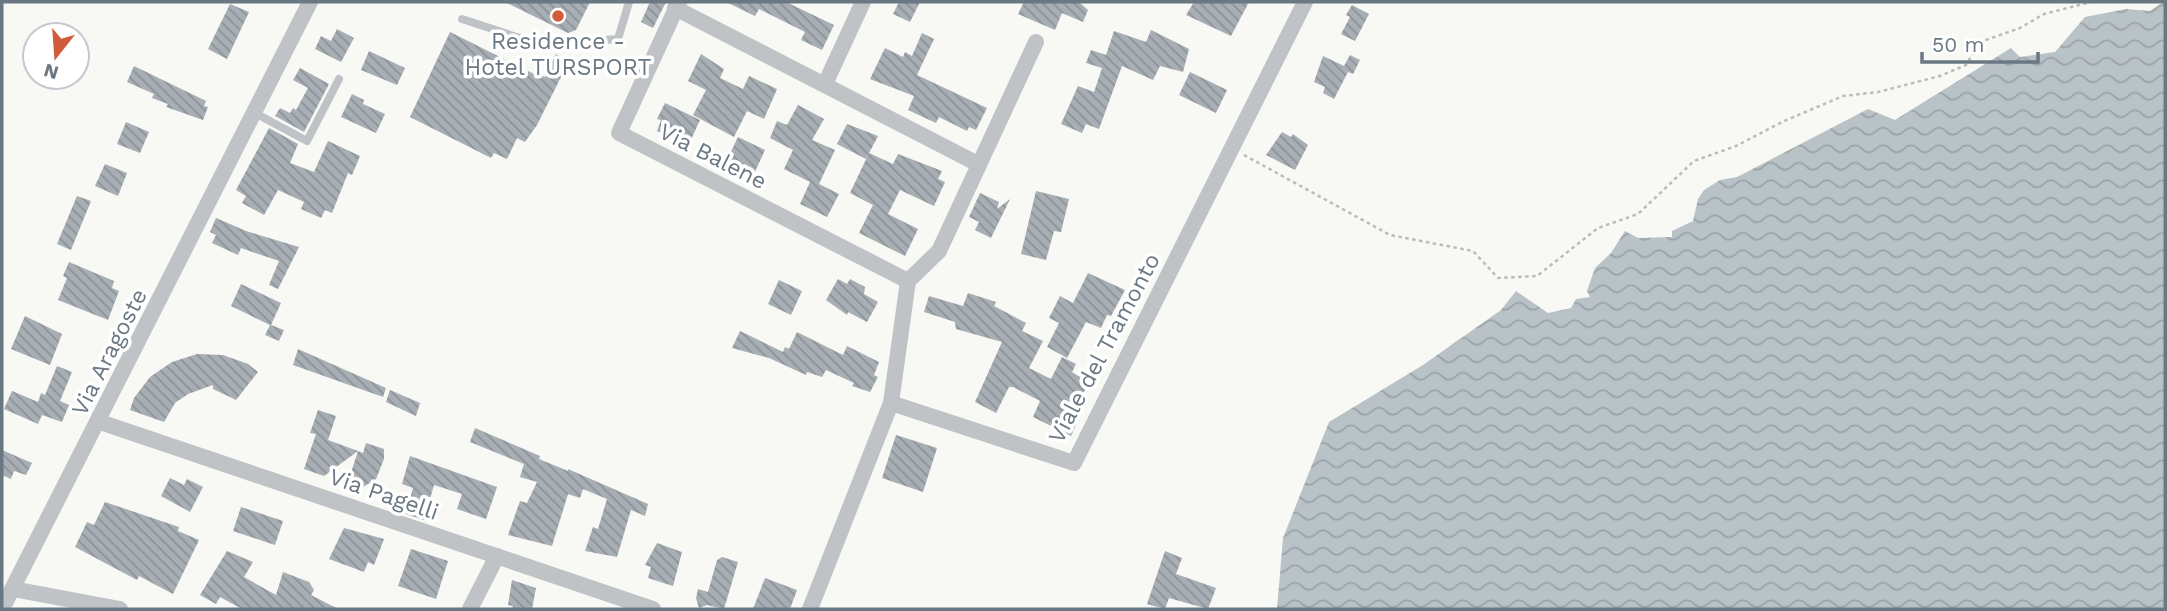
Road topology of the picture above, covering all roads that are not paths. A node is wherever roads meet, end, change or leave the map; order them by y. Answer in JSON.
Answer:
{"nodes":[{"id":1,"x":310,"y":2,"type":"edge"},
{"id":2,"x":629,"y":2,"type":"edge"},
{"id":3,"x":863,"y":2,"type":"edge"},
{"id":4,"x":1305,"y":2,"type":"edge"},
{"id":5,"x":677,"y":5,"type":"edge"},
{"id":6,"x":462,"y":19,"type":"dead end"},
{"id":7,"x":1036,"y":42,"type":"dead end"},
{"id":8,"x":339,"y":79,"type":"dead end"},
{"id":9,"x":825,"y":84,"type":"junction"},
{"id":10,"x":254,"y":113,"type":"junction"},
{"id":11,"x":978,"y":164,"type":"junction"},
{"id":12,"x":908,"y":281,"type":"junction"},
{"id":13,"x":891,"y":403,"type":"junction"},
{"id":14,"x":100,"y":422,"type":"junction"},
{"id":15,"x":497,"y":556,"type":"junction"},
{"id":16,"x":13,"y":589,"type":"junction"},
{"id":17,"x":2,"y":609,"type":"edge"},
{"id":18,"x":120,"y":609,"type":"edge"},
{"id":19,"x":470,"y":609,"type":"edge"},
{"id":20,"x":653,"y":609,"type":"edge"},
{"id":21,"x":810,"y":609,"type":"edge"}],
"edges":[{"from":1,"to":10,"type":"street","name":"Via Aragoste"},
{"from":2,"to":6,"type":"lane"},
{"from":3,"to":9,"type":"street"},
{"from":4,"to":13,"type":"street","name":"Viale del Tramonto"},
{"from":5,"to":9,"type":"street","name":"Via Balene"},
{"from":5,"to":12,"type":"street","name":"Via Balene"},
{"from":7,"to":11,"type":"street"},
{"from":8,"to":10,"type":"lane"},
{"from":9,"to":11,"type":"street","name":"Via Balene"},
{"from":10,"to":14,"type":"street","name":"Via Aragoste"},
{"from":11,"to":12,"type":"street"},
{"from":12,"to":13,"type":"street"},
{"from":13,"to":21,"type":"street"},
{"from":14,"to":15,"type":"street","name":"Via Pagelli"},
{"from":14,"to":16,"type":"street","name":"Via Aragoste"},
{"from":15,"to":19,"type":"street"},
{"from":15,"to":20,"type":"street","name":"Via Pagelli"},
{"from":16,"to":17,"type":"street","name":"Via Aragoste"},
{"from":16,"to":18,"type":"street"}]}
